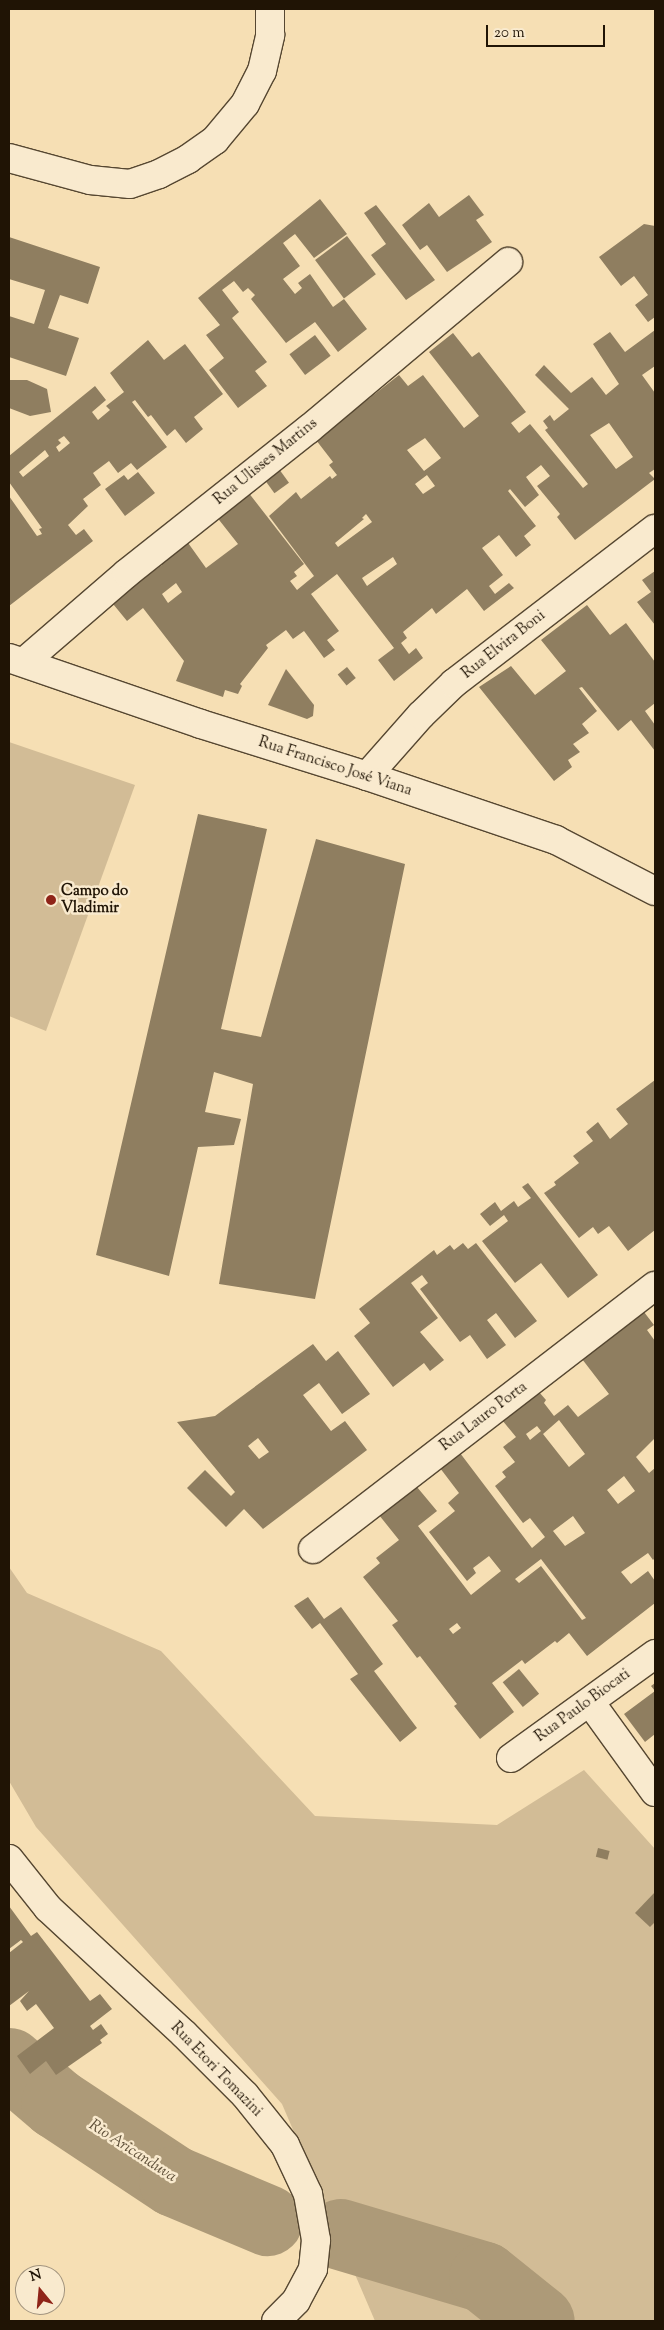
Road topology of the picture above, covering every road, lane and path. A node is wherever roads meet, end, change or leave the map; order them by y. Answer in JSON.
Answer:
{"nodes":[{"id":1,"x":270,"y":9,"type":"edge"},
{"id":2,"x":9,"y":158,"type":"edge"},
{"id":3,"x":508,"y":262,"type":"dead end"},
{"id":4,"x":655,"y":529,"type":"edge"},
{"id":5,"x":16,"y":660,"type":"edge"},
{"id":6,"x":367,"y":776,"type":"junction"},
{"id":7,"x":655,"y":891,"type":"edge"},
{"id":8,"x":655,"y":1286,"type":"edge"},
{"id":9,"x":313,"y":1549,"type":"dead end"},
{"id":10,"x":655,"y":1654,"type":"edge"},
{"id":11,"x":590,"y":1702,"type":"junction"},
{"id":12,"x":511,"y":1758,"type":"dead end"},
{"id":13,"x":655,"y":1792,"type":"edge"},
{"id":14,"x":9,"y":1858,"type":"edge"},
{"id":15,"x":276,"y":2321,"type":"edge"}],
"edges":[{"from":1,"to":2,"type":"street"},
{"from":3,"to":5,"type":"street","name":"Rua Ulisses Martins"},
{"from":4,"to":6,"type":"street","name":"Rua Elvira Boni"},
{"from":5,"to":6,"type":"street","name":"Rua Francisco José Viana"},
{"from":6,"to":7,"type":"street","name":"Rua Francisco José Viana"},
{"from":8,"to":9,"type":"street","name":"Rua Lauro Porta"},
{"from":10,"to":11,"type":"street","name":"Rua Paulo Biocati"},
{"from":11,"to":12,"type":"street","name":"Rua Paulo Biocati"},
{"from":11,"to":13,"type":"street"},
{"from":14,"to":15,"type":"street","name":"Rua Etori Tomazini"}]}
